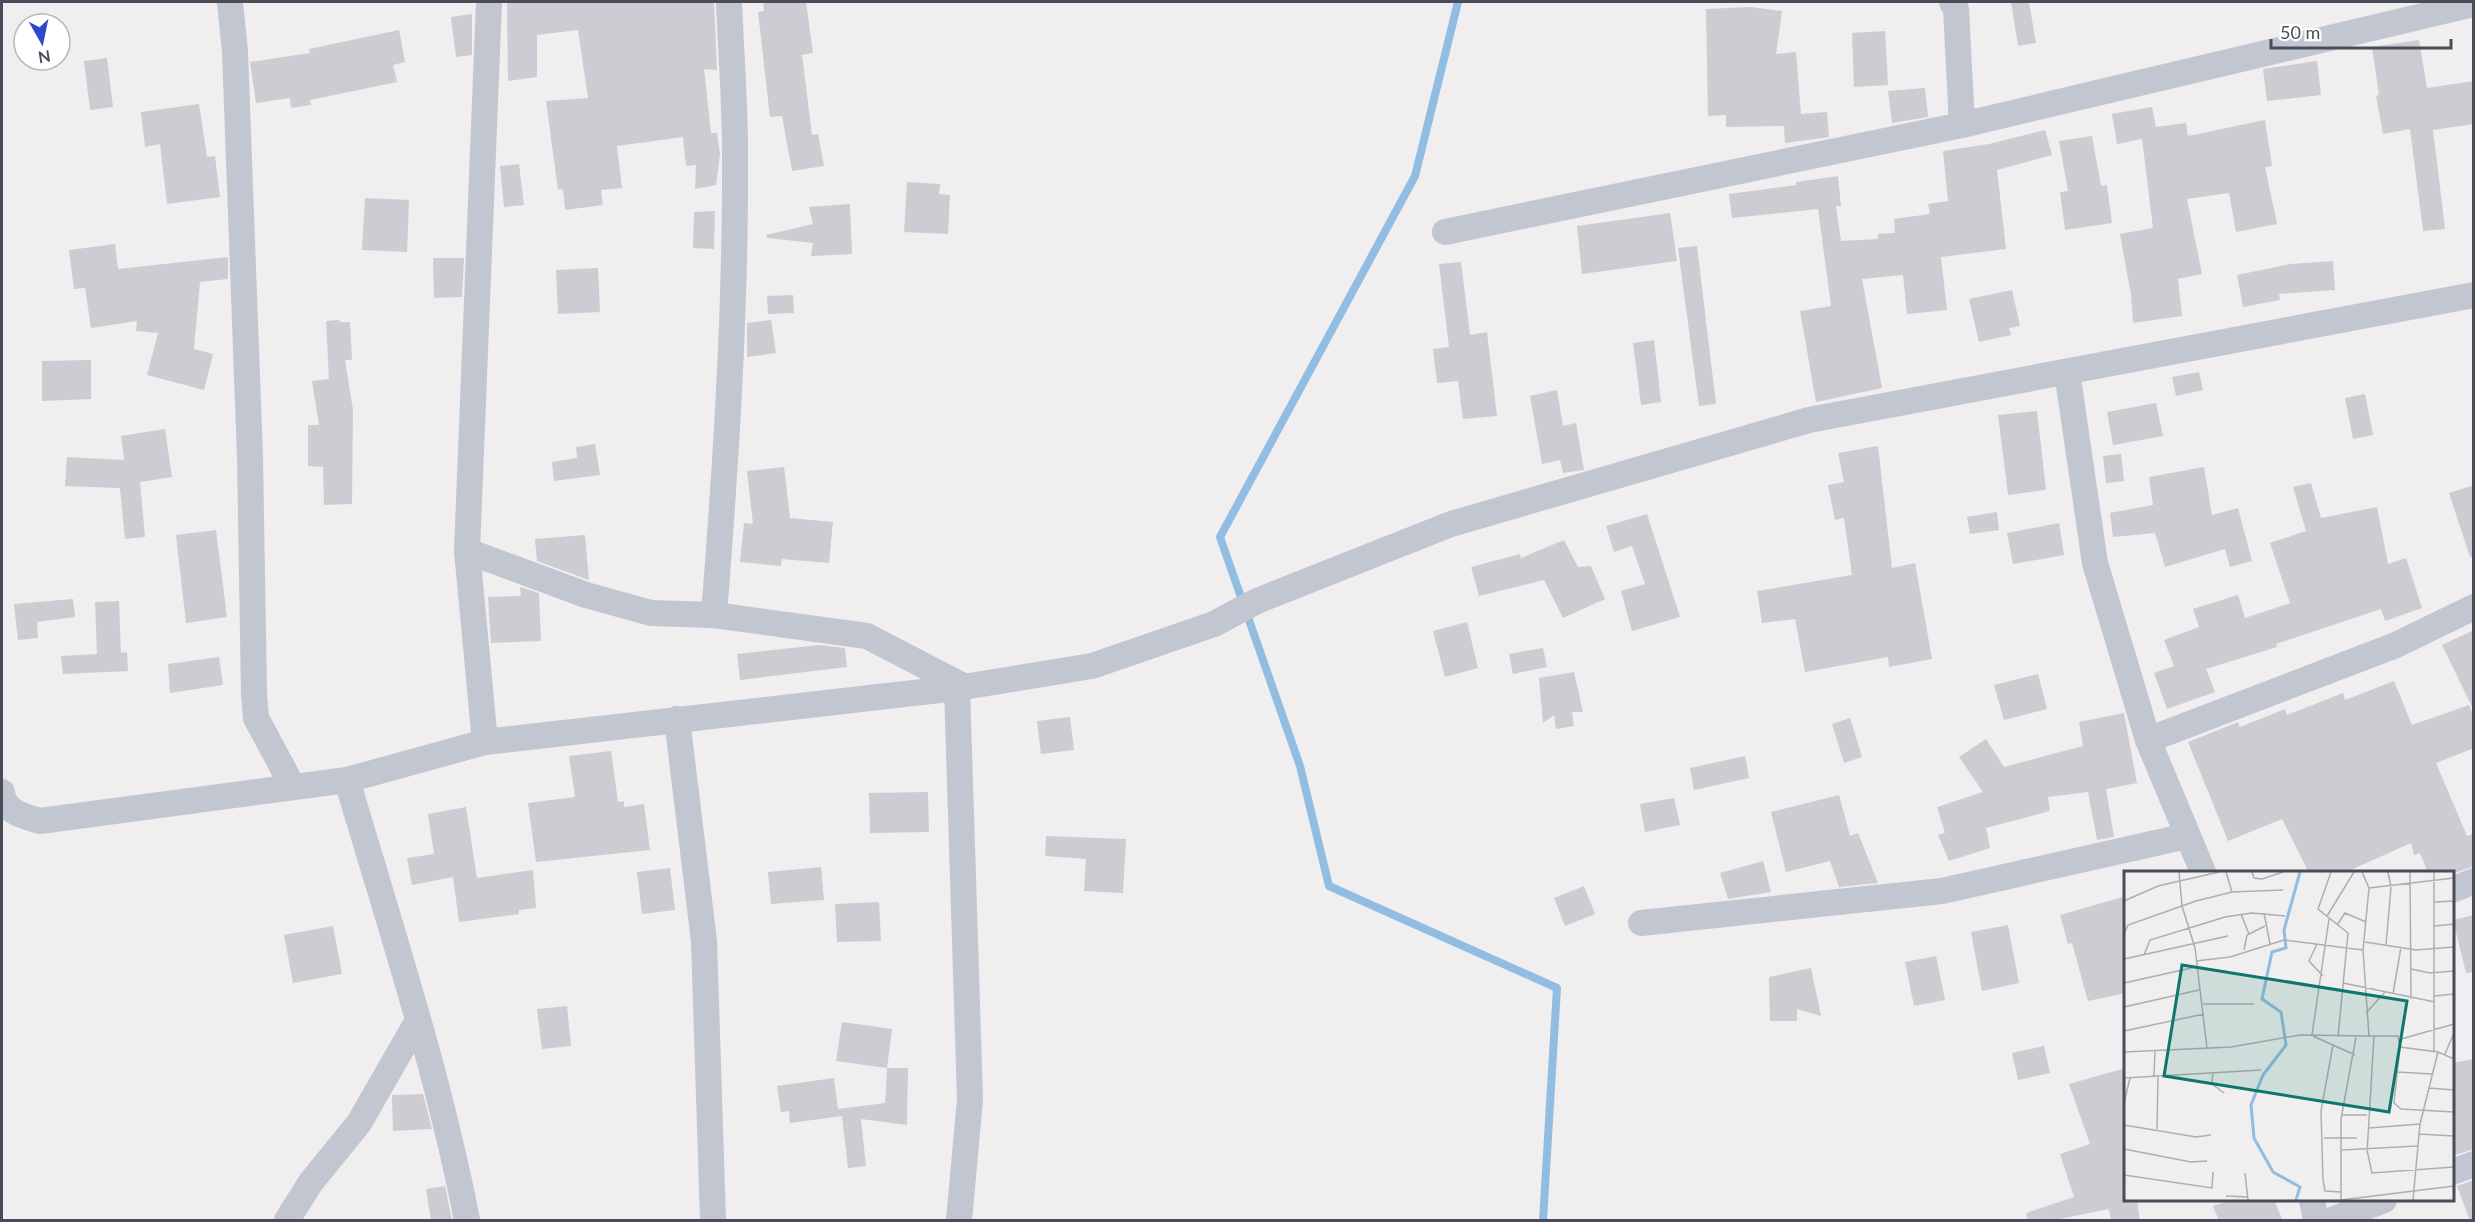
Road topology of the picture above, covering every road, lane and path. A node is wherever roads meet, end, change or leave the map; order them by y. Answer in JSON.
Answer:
{"nodes":[{"id":1,"x":230,"y":2,"type":"edge"},
{"id":2,"x":489,"y":2,"type":"edge"},
{"id":3,"x":729,"y":2,"type":"edge"},
{"id":4,"x":1953,"y":2,"type":"edge"},
{"id":5,"x":2474,"y":4,"type":"edge"},
{"id":6,"x":1962,"y":125,"type":"junction"},
{"id":7,"x":1445,"y":232,"type":"dead end"},
{"id":8,"x":2474,"y":295,"type":"edge"},
{"id":9,"x":2067,"y":372,"type":"junction"},
{"id":10,"x":467,"y":551,"type":"junction"},
{"id":11,"x":2474,"y":607,"type":"edge"},
{"id":12,"x":714,"y":615,"type":"junction"},
{"id":13,"x":961,"y":688,"type":"junction"},
{"id":14,"x":677,"y":718,"type":"junction"},
{"id":15,"x":2148,"y":740,"type":"junction"},
{"id":16,"x":485,"y":742,"type":"junction"},
{"id":17,"x":346,"y":780,"type":"junction"},
{"id":18,"x":293,"y":787,"type":"junction"},
{"id":19,"x":2,"y":795,"type":"edge"},
{"id":20,"x":2187,"y":836,"type":"junction"},
{"id":21,"x":2202,"y":871,"type":"edge"},
{"id":22,"x":2474,"y":881,"type":"edge"},
{"id":23,"x":2454,"y":889,"type":"edge"},
{"id":24,"x":1641,"y":923,"type":"dead end"},
{"id":25,"x":417,"y":1022,"type":"junction"},
{"id":26,"x":2474,"y":1164,"type":"edge"},
{"id":27,"x":2454,"y":1171,"type":"edge"},
{"id":28,"x":2312,"y":1201,"type":"edge"},
{"id":29,"x":2382,"y":1201,"type":"edge"},
{"id":30,"x":287,"y":1221,"type":"edge"},
{"id":31,"x":467,"y":1221,"type":"edge"},
{"id":32,"x":713,"y":1221,"type":"edge"},
{"id":33,"x":959,"y":1221,"type":"edge"},
{"id":34,"x":2316,"y":1221,"type":"edge"},
{"id":35,"x":2332,"y":1221,"type":"edge"}],
"edges":[{"from":1,"to":18,"type":"street"},
{"from":2,"to":10,"type":"street"},
{"from":3,"to":12,"type":"street"},
{"from":4,"to":6,"type":"street"},
{"from":5,"to":6,"type":"street"},
{"from":6,"to":7,"type":"street"},
{"from":8,"to":9,"type":"street"},
{"from":9,"to":13,"type":"street"},
{"from":9,"to":15,"type":"street"},
{"from":10,"to":12,"type":"street"},
{"from":10,"to":16,"type":"street"},
{"from":11,"to":15,"type":"street"},
{"from":12,"to":13,"type":"street"},
{"from":13,"to":14,"type":"street"},
{"from":13,"to":33,"type":"street"},
{"from":14,"to":16,"type":"street"},
{"from":14,"to":32,"type":"street"},
{"from":15,"to":20,"type":"street"},
{"from":16,"to":17,"type":"street"},
{"from":17,"to":18,"type":"street"},
{"from":17,"to":25,"type":"street"},
{"from":18,"to":19,"type":"street"},
{"from":20,"to":21,"type":"street"},
{"from":20,"to":24,"type":"street"},
{"from":22,"to":23,"type":"street"},
{"from":25,"to":30,"type":"street"},
{"from":25,"to":31,"type":"street"},
{"from":26,"to":27,"type":"street"},
{"from":28,"to":34,"type":"street"},
{"from":29,"to":35,"type":"street"}]}
